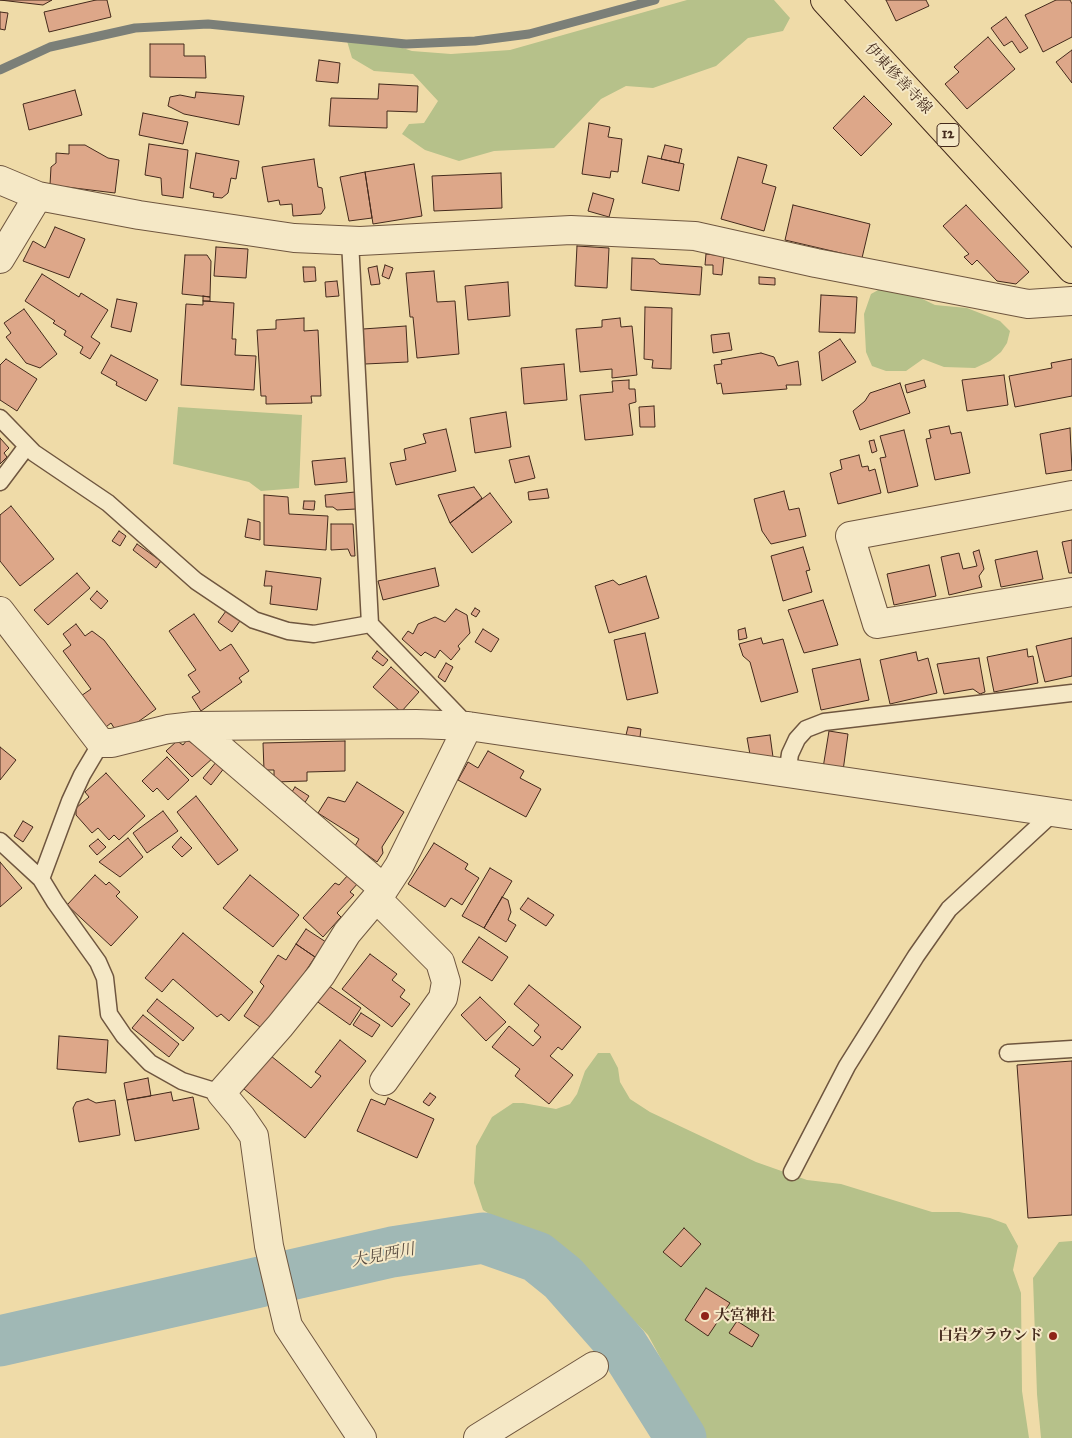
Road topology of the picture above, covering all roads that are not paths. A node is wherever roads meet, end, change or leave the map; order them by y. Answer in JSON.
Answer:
{"nodes":[{"id":1,"x":825,"y":0,"type":"edge"},
{"id":2,"x":0,"y":180,"type":"edge"},
{"id":3,"x":38,"y":196,"type":"junction"},
{"id":4,"x":350,"y":240,"type":"junction"},
{"id":5,"x":0,"y":259,"type":"edge"},
{"id":6,"x":1072,"y":270,"type":"edge"},
{"id":7,"x":1072,"y":301,"type":"edge"},
{"id":8,"x":0,"y":418,"type":"edge"},
{"id":9,"x":27,"y":446,"type":"junction"},
{"id":10,"x":0,"y":482,"type":"edge"},
{"id":11,"x":1072,"y":495,"type":"edge"},
{"id":12,"x":1072,"y":592,"type":"edge"},
{"id":13,"x":0,"y":611,"type":"edge"},
{"id":14,"x":370,"y":624,"type":"junction"},
{"id":15,"x":1072,"y":693,"type":"edge"},
{"id":16,"x":194,"y":726,"type":"junction"},
{"id":17,"x":468,"y":726,"type":"junction"},
{"id":18,"x":101,"y":743,"type":"junction"},
{"id":19,"x":787,"y":774,"type":"junction"},
{"id":20,"x":1063,"y":814,"type":"edge"},
{"id":21,"x":0,"y":841,"type":"edge"},
{"id":22,"x":41,"y":879,"type":"junction"},
{"id":23,"x":381,"y":894,"type":"junction"},
{"id":24,"x":1072,"y":1048,"type":"edge"},
{"id":25,"x":1008,"y":1053,"type":"dead end"},
{"id":26,"x":384,"y":1081,"type":"dead end"},
{"id":27,"x":221,"y":1093,"type":"junction"},
{"id":28,"x":792,"y":1172,"type":"dead end"},
{"id":29,"x":594,"y":1366,"type":"dead end"},
{"id":30,"x":362,"y":1438,"type":"edge"},
{"id":31,"x":478,"y":1438,"type":"edge"}],
"edges":[{"from":1,"to":6,"type":"main road","name":"伊東修善寺線","number":"12"},
{"from":2,"to":3,"type":"street"},
{"from":3,"to":4,"type":"street"},
{"from":3,"to":5,"type":"street"},
{"from":4,"to":7,"type":"street"},
{"from":4,"to":14,"type":"lane"},
{"from":8,"to":9,"type":"lane"},
{"from":9,"to":10,"type":"lane"},
{"from":9,"to":14,"type":"lane"},
{"from":11,"to":12,"type":"street"},
{"from":13,"to":18,"type":"street"},
{"from":14,"to":17,"type":"lane"},
{"from":15,"to":19,"type":"lane"},
{"from":16,"to":17,"type":"street"},
{"from":16,"to":18,"type":"street"},
{"from":16,"to":23,"type":"street"},
{"from":17,"to":19,"type":"street"},
{"from":17,"to":23,"type":"street"},
{"from":18,"to":22,"type":"lane"},
{"from":19,"to":20,"type":"street"},
{"from":20,"to":28,"type":"lane"},
{"from":21,"to":22,"type":"lane"},
{"from":22,"to":27,"type":"lane"},
{"from":23,"to":26,"type":"street"},
{"from":23,"to":27,"type":"street"},
{"from":24,"to":25,"type":"lane"},
{"from":27,"to":30,"type":"street"},
{"from":29,"to":31,"type":"street"}]}
